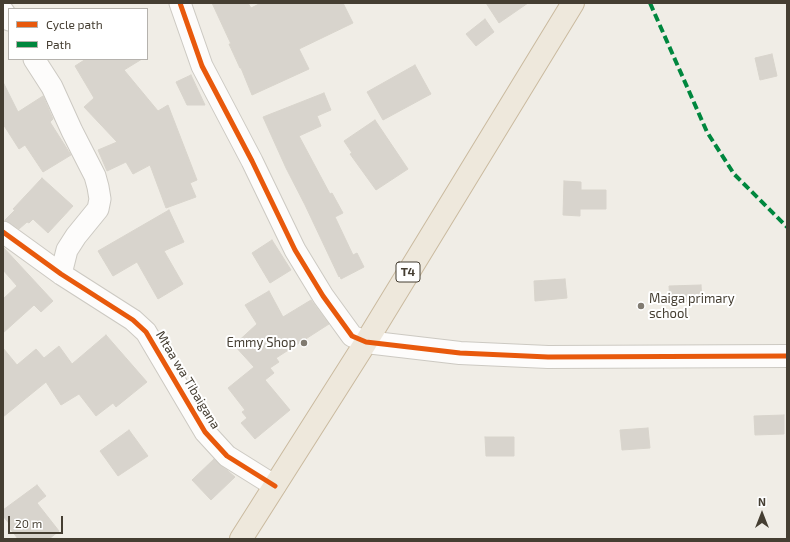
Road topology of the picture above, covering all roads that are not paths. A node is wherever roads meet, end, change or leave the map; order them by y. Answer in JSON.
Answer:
{"nodes":[{"id":1,"x":180,"y":3,"type":"edge"},
{"id":2,"x":573,"y":3,"type":"edge"},
{"id":3,"x":35,"y":60,"type":"edge"},
{"id":4,"x":7,"y":240,"type":"edge"},
{"id":5,"x":61,"y":274,"type":"junction"},
{"id":6,"x":366,"y":342,"type":"junction"},
{"id":7,"x":787,"y":356,"type":"edge"},
{"id":8,"x":275,"y":486,"type":"junction"},
{"id":9,"x":240,"y":539,"type":"edge"}],
"edges":[{"from":1,"to":6,"type":"street"},
{"from":2,"to":6,"type":"highway","number":"T4"},
{"from":3,"to":5,"type":"street"},
{"from":4,"to":5,"type":"street","name":"Mtaa wa Tibaigana"},
{"from":5,"to":8,"type":"street","name":"Mtaa wa Tibaigana"},
{"from":6,"to":7,"type":"street"},
{"from":6,"to":8,"type":"highway","number":"T4"},
{"from":8,"to":9,"type":"highway","number":"T4"}]}
